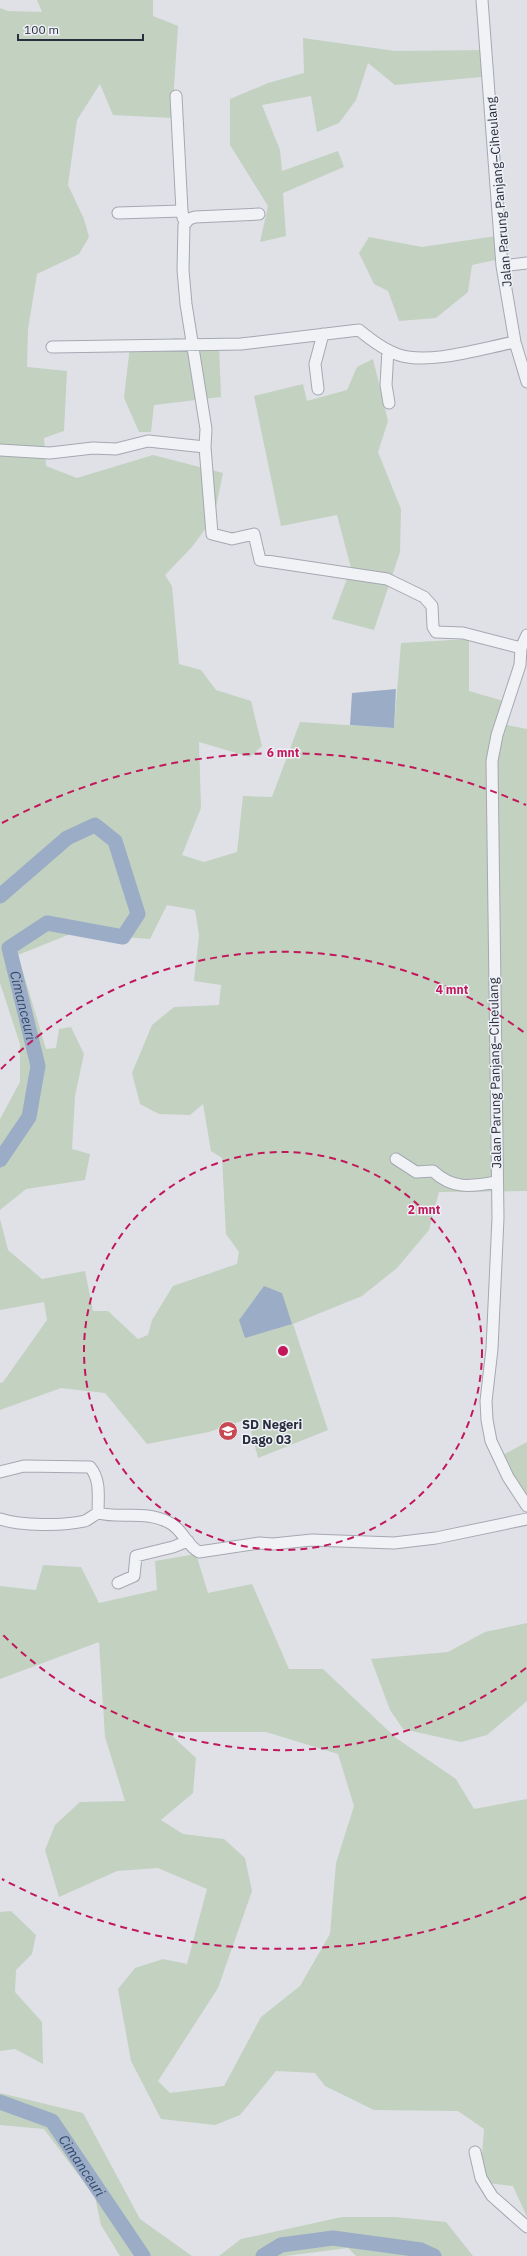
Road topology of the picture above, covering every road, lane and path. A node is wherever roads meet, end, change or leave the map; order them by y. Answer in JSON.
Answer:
{"nodes":[{"id":1,"x":482,"y":0,"type":"edge"},
{"id":2,"x":176,"y":96,"type":"dead end"},
{"id":3,"x":182,"y":211,"type":"junction"},
{"id":4,"x":118,"y":213,"type":"dead end"},
{"id":5,"x":259,"y":214,"type":"dead end"},
{"id":6,"x":184,"y":225,"type":"junction"},
{"id":7,"x":527,"y":263,"type":"edge"},
{"id":8,"x":502,"y":266,"type":"junction"},
{"id":9,"x":323,"y":334,"type":"junction"},
{"id":10,"x":515,"y":342,"type":"junction"},
{"id":11,"x":194,"y":344,"type":"junction"},
{"id":12,"x":52,"y":347,"type":"dead end"},
{"id":13,"x":388,"y":350,"type":"junction"},
{"id":14,"x":527,"y":382,"type":"edge"},
{"id":15,"x":318,"y":389,"type":"dead end"},
{"id":16,"x":389,"y":403,"type":"dead end"},
{"id":17,"x":205,"y":447,"type":"junction"},
{"id":18,"x":0,"y":450,"type":"edge"},
{"id":19,"x":527,"y":635,"type":"edge"},
{"id":20,"x":521,"y":648,"type":"junction"},
{"id":21,"x":396,"y":1159,"type":"dead end"},
{"id":22,"x":496,"y":1182,"type":"junction"},
{"id":23,"x":0,"y":1472,"type":"edge"},
{"id":24,"x":527,"y":1506,"type":"edge"},
{"id":25,"x":98,"y":1513,"type":"junction"},
{"id":26,"x":0,"y":1519,"type":"edge"},
{"id":27,"x":527,"y":1519,"type":"edge"},
{"id":28,"x":188,"y":1541,"type":"junction"},
{"id":29,"x":118,"y":1583,"type":"dead end"},
{"id":30,"x":475,"y":2152,"type":"dead end"},
{"id":31,"x":527,"y":2227,"type":"edge"}],
"edges":[{"from":1,"to":8,"type":"street","name":"Jalan Parung Panjang–Ciheulang"},
{"from":2,"to":3,"type":"street"},
{"from":3,"to":4,"type":"street"},
{"from":3,"to":6,"type":"street"},
{"from":5,"to":6,"type":"street"},
{"from":6,"to":11,"type":"street"},
{"from":7,"to":8,"type":"street"},
{"from":8,"to":10,"type":"street","name":"Jalan Parung Panjang–Ciheulang"},
{"from":9,"to":11,"type":"street"},
{"from":9,"to":13,"type":"street"},
{"from":9,"to":15,"type":"street"},
{"from":10,"to":13,"type":"street"},
{"from":10,"to":14,"type":"street","name":"Jalan Parung Panjang–Ciheulang"},
{"from":11,"to":12,"type":"street"},
{"from":11,"to":17,"type":"street"},
{"from":13,"to":16,"type":"street"},
{"from":17,"to":18,"type":"street"},
{"from":17,"to":20,"type":"street"},
{"from":19,"to":20,"type":"street","name":"Jalan Parung Panjang–Ciheulang"},
{"from":20,"to":22,"type":"street","name":"Jalan Parung Panjang–Ciheulang"},
{"from":21,"to":22,"type":"street"},
{"from":22,"to":24,"type":"street","name":"Jalan Parung Panjang–Ciheulang"},
{"from":23,"to":25,"type":"street"},
{"from":25,"to":26,"type":"street"},
{"from":25,"to":28,"type":"street"},
{"from":27,"to":28,"type":"street"},
{"from":28,"to":29,"type":"street"},
{"from":30,"to":31,"type":"street"}]}
